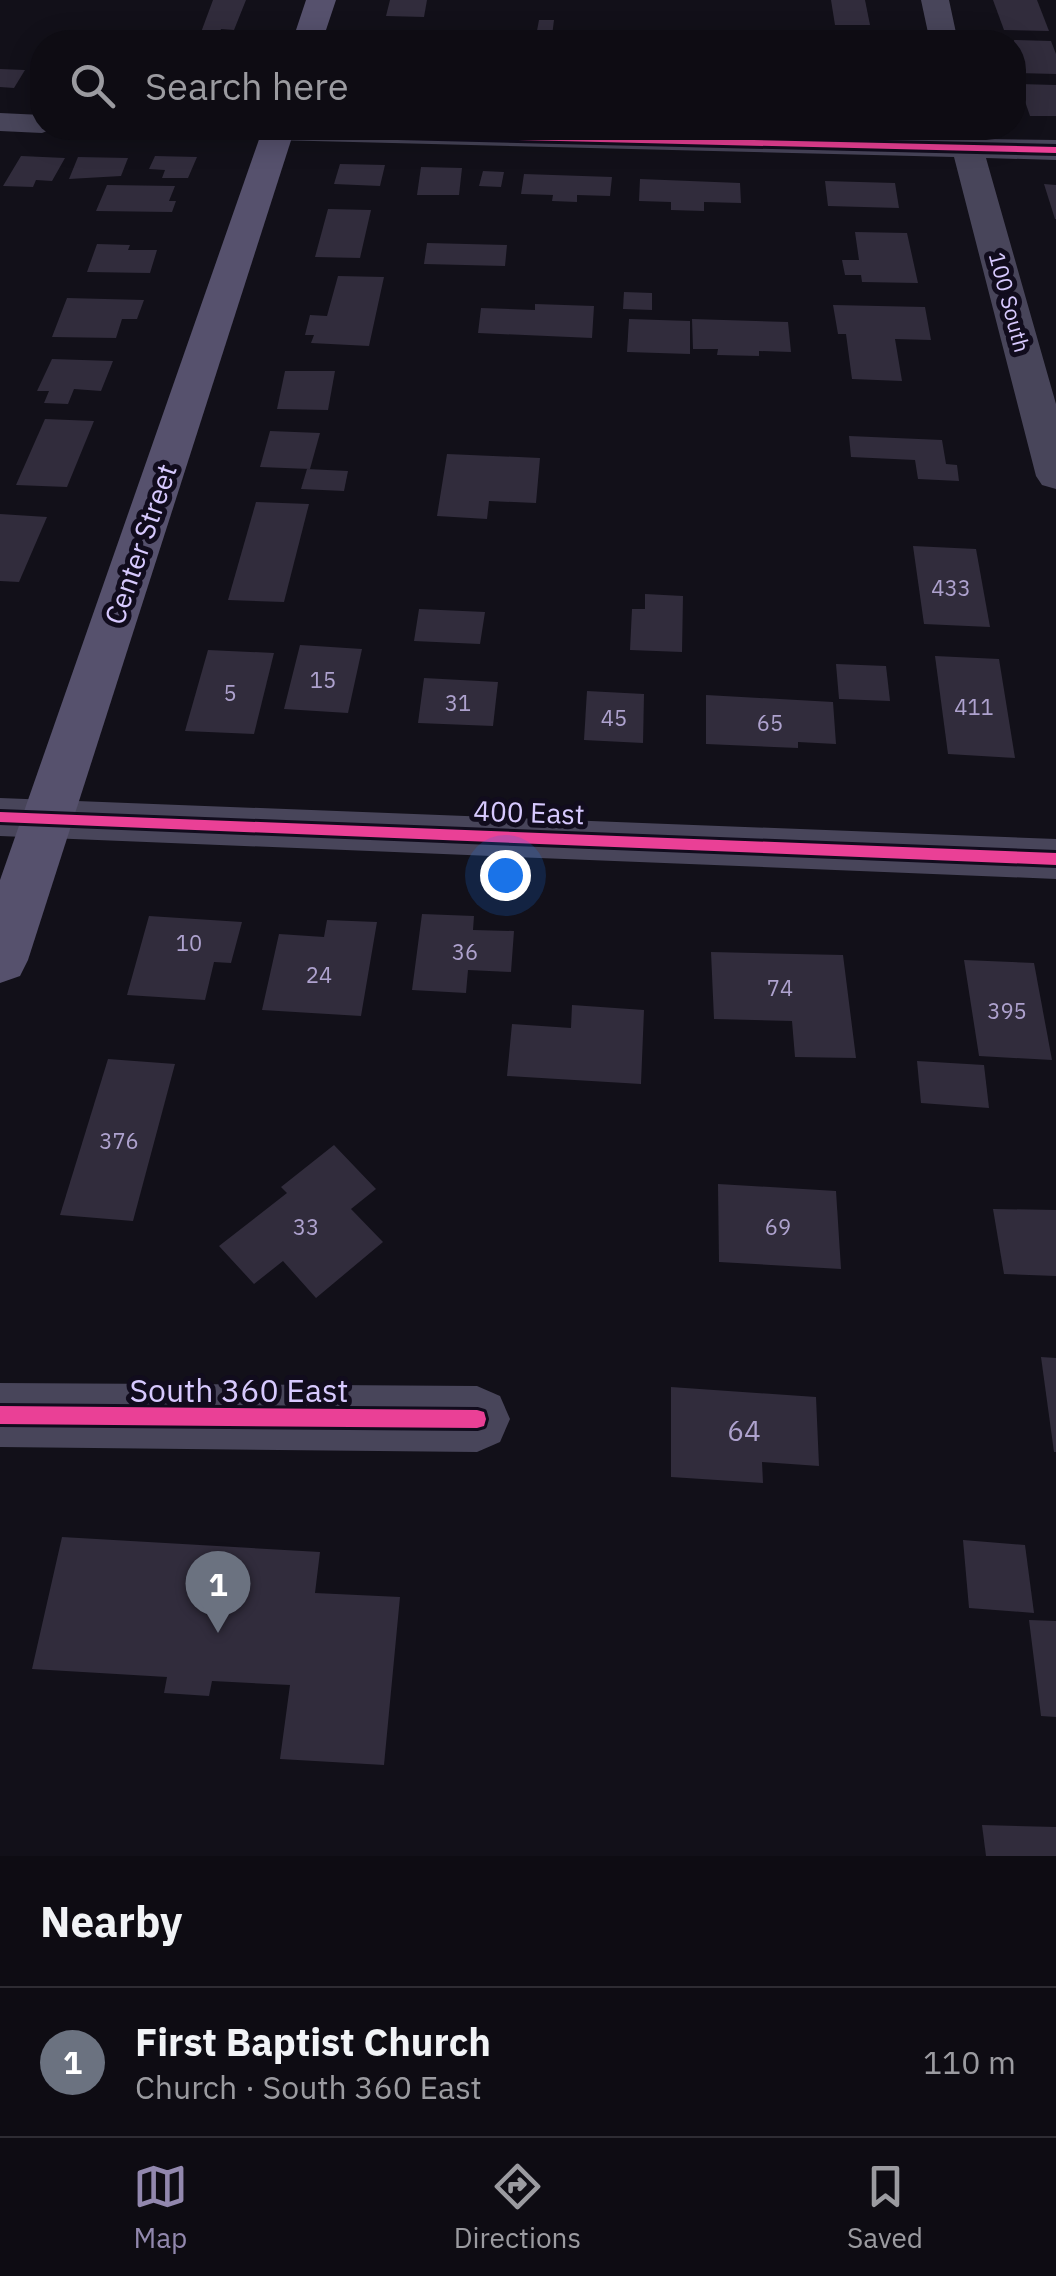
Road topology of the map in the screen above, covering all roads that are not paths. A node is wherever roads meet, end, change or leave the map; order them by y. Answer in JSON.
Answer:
{"nodes":[{"id":1,"x":320,"y":0,"type":"edge"},
{"id":2,"x":934,"y":0,"type":"edge"},
{"id":3,"x":311,"y":30,"type":"edge"},
{"id":4,"x":941,"y":30,"type":"edge"},
{"id":5,"x":0,"y":122,"type":"edge"},
{"id":6,"x":30,"y":123,"type":"edge"},
{"id":7,"x":275,"y":140,"type":"edge"},
{"id":8,"x":965,"y":140,"type":"edge"},
{"id":9,"x":979,"y":140,"type":"edge"},
{"id":10,"x":1056,"y":150,"type":"edge"},
{"id":11,"x":1056,"y":476,"type":"edge"},
{"id":12,"x":23,"y":818,"type":"edge"},
{"id":13,"x":1056,"y":860,"type":"edge"},
{"id":14,"x":0,"y":960,"type":"edge"},
{"id":15,"x":0,"y":1416,"type":"edge"},
{"id":16,"x":477,"y":1419,"type":"dead end"}],
"edges":[{"from":1,"to":3,"type":"street"},
{"from":2,"to":4,"type":"street"},
{"from":5,"to":6,"type":"street"},
{"from":7,"to":12,"type":"street","name":"Center Street"},
{"from":8,"to":11,"type":"street","name":"100 South"},
{"from":9,"to":10,"type":"street"},
{"from":12,"to":13,"type":"street","name":"400 East"},
{"from":12,"to":14,"type":"street","name":"Center Street"},
{"from":15,"to":16,"type":"street","name":"South 360 East"}]}
